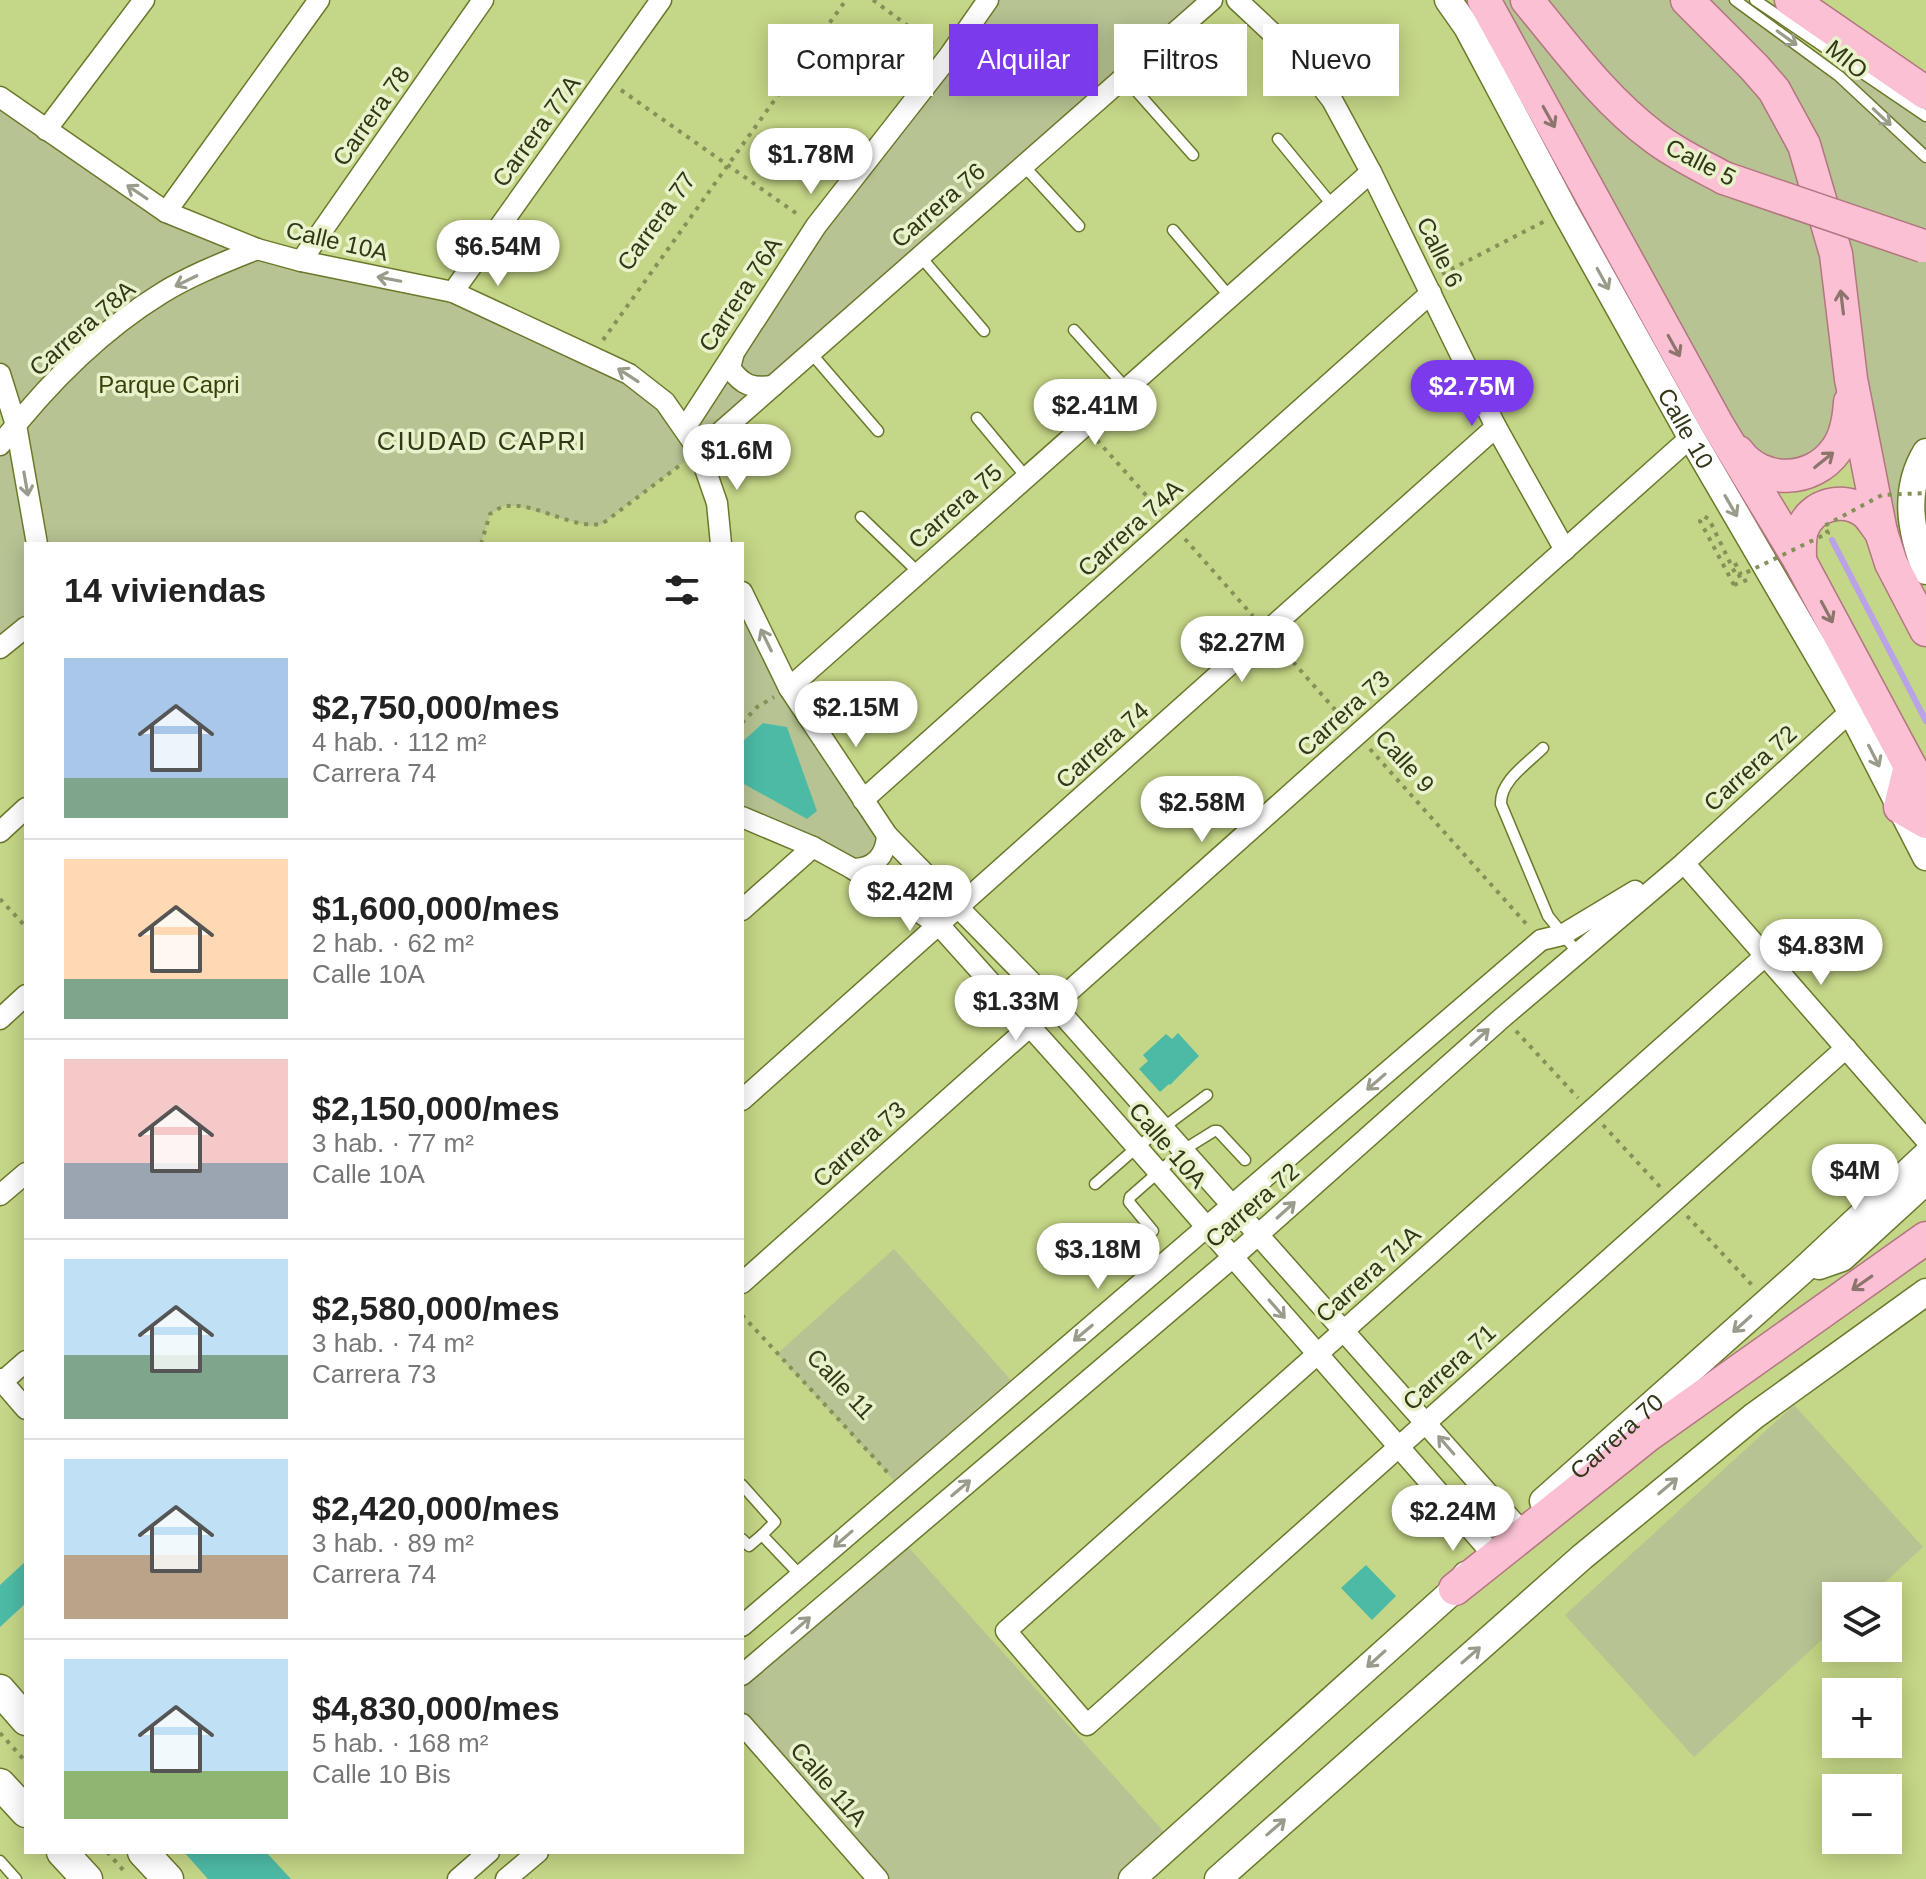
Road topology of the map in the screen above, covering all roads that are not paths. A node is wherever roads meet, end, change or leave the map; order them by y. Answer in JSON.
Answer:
{"nodes":[{"id":1,"x":144,"y":0,"type":"edge"},
{"id":2,"x":319,"y":0,"type":"edge"},
{"id":3,"x":483,"y":0,"type":"edge"},
{"id":4,"x":661,"y":0,"type":"edge"},
{"id":5,"x":988,"y":0,"type":"edge"},
{"id":6,"x":1212,"y":0,"type":"edge"},
{"id":7,"x":1237,"y":0,"type":"edge"},
{"id":8,"x":1448,"y":0,"type":"edge"},
{"id":9,"x":1484,"y":0,"type":"edge"},
{"id":10,"x":1527,"y":0,"type":"edge"},
{"id":11,"x":1687,"y":0,"type":"edge"},
{"id":12,"x":1735,"y":0,"type":"edge"},
{"id":13,"x":1755,"y":0,"type":"edge"},
{"id":14,"x":1791,"y":0,"type":"edge"},
{"id":15,"x":1185,"y":24,"type":"edge"},
{"id":16,"x":1114,"y":86,"type":"edge"},
{"id":17,"x":1926,"y":93,"type":"edge"},
{"id":18,"x":1141,"y":96,"type":"edge"},
{"id":19,"x":0,"y":97,"type":"edge"},
{"id":20,"x":1926,"y":116,"type":"edge"},
{"id":21,"x":46,"y":130,"type":"junction"},
{"id":22,"x":1278,"y":139,"type":"dead end"},
{"id":23,"x":1193,"y":155,"type":"dead end"},
{"id":24,"x":1926,"y":157,"type":"edge"},
{"id":25,"x":1023,"y":165,"type":"junction"},
{"id":26,"x":1371,"y":172,"type":"junction"},
{"id":27,"x":1333,"y":206,"type":"junction"},
{"id":28,"x":166,"y":212,"type":"junction"},
{"id":29,"x":1079,"y":226,"type":"dead end"},
{"id":30,"x":1173,"y":230,"type":"dead end"},
{"id":31,"x":1926,"y":247,"type":"edge"},
{"id":32,"x":257,"y":249,"type":"junction"},
{"id":33,"x":920,"y":256,"type":"junction"},
{"id":34,"x":301,"y":261,"type":"junction"},
{"id":35,"x":1428,"y":288,"type":"junction"},
{"id":36,"x":453,"y":292,"type":"junction"},
{"id":37,"x":1230,"y":297,"type":"junction"},
{"id":38,"x":1074,"y":330,"type":"dead end"},
{"id":39,"x":984,"y":331,"type":"dead end"},
{"id":40,"x":734,"y":352,"type":"junction"},
{"id":41,"x":810,"y":352,"type":"junction"},
{"id":42,"x":0,"y":374,"type":"edge"},
{"id":43,"x":1851,"y":379,"type":"junction"},
{"id":44,"x":773,"y":386,"type":"junction"},
{"id":45,"x":1127,"y":389,"type":"junction"},
{"id":46,"x":977,"y":418,"type":"dead end"},
{"id":47,"x":16,"y":425,"type":"junction"},
{"id":48,"x":1496,"y":427,"type":"junction"},
{"id":49,"x":685,"y":428,"type":"junction"},
{"id":50,"x":878,"y":431,"type":"dead end"},
{"id":51,"x":1704,"y":431,"type":"junction"},
{"id":52,"x":0,"y":445,"type":"edge"},
{"id":53,"x":699,"y":451,"type":"junction"},
{"id":54,"x":1926,"y":452,"type":"edge"},
{"id":55,"x":1027,"y":478,"type":"junction"},
{"id":56,"x":861,"y":517,"type":"dead end"},
{"id":57,"x":1881,"y":532,"type":"junction"},
{"id":58,"x":37,"y":542,"type":"edge"},
{"id":59,"x":721,"y":542,"type":"edge"},
{"id":60,"x":1565,"y":550,"type":"junction"},
{"id":61,"x":1800,"y":561,"type":"junction"},
{"id":62,"x":1926,"y":571,"type":"edge"},
{"id":63,"x":919,"y":573,"type":"junction"},
{"id":64,"x":744,"y":596,"type":"edge"},
{"id":65,"x":1918,"y":596,"type":"edge"},
{"id":66,"x":24,"y":629,"type":"edge"},
{"id":67,"x":1926,"y":630,"type":"edge"},
{"id":68,"x":0,"y":648,"type":"edge"},
{"id":69,"x":789,"y":688,"type":"junction"},
{"id":70,"x":1851,"y":711,"type":"junction"},
{"id":71,"x":1543,"y":748,"type":"dead end"},
{"id":72,"x":863,"y":800,"type":"junction"},
{"id":73,"x":1917,"y":808,"type":"edge"},
{"id":74,"x":24,"y":810,"type":"edge"},
{"id":75,"x":744,"y":818,"type":"edge"},
{"id":76,"x":0,"y":832,"type":"edge"},
{"id":77,"x":887,"y":835,"type":"junction"},
{"id":78,"x":813,"y":847,"type":"junction"},
{"id":79,"x":1926,"y":857,"type":"edge"},
{"id":80,"x":1684,"y":863,"type":"junction"},
{"id":81,"x":853,"y":869,"type":"junction"},
{"id":82,"x":744,"y":908,"type":"edge"},
{"id":83,"x":959,"y":909,"type":"junction"},
{"id":84,"x":939,"y":925,"type":"junction"},
{"id":85,"x":1562,"y":935,"type":"junction"},
{"id":86,"x":1578,"y":953,"type":"junction"},
{"id":87,"x":1765,"y":956,"type":"junction"},
{"id":88,"x":24,"y":997,"type":"edge"},
{"id":89,"x":1054,"y":1005,"type":"junction"},
{"id":90,"x":0,"y":1019,"type":"edge"},
{"id":91,"x":1030,"y":1026,"type":"junction"},
{"id":92,"x":1846,"y":1048,"type":"junction"},
{"id":93,"x":1207,"y":1095,"type":"dead end"},
{"id":94,"x":744,"y":1098,"type":"edge"},
{"id":95,"x":1165,"y":1127,"type":"junction"},
{"id":96,"x":1926,"y":1140,"type":"edge"},
{"id":97,"x":1136,"y":1148,"type":"junction"},
{"id":98,"x":1185,"y":1149,"type":"junction"},
{"id":99,"x":1926,"y":1155,"type":"edge"},
{"id":100,"x":1245,"y":1160,"type":"dead end"},
{"id":101,"x":1157,"y":1172,"type":"junction"},
{"id":102,"x":24,"y":1175,"type":"edge"},
{"id":103,"x":1926,"y":1181,"type":"edge"},
{"id":104,"x":1095,"y":1184,"type":"dead end"},
{"id":105,"x":0,"y":1195,"type":"edge"},
{"id":106,"x":1234,"y":1206,"type":"junction"},
{"id":107,"x":1207,"y":1229,"type":"junction"},
{"id":108,"x":1153,"y":1231,"type":"dead end"},
{"id":109,"x":1259,"y":1234,"type":"junction"},
{"id":110,"x":1926,"y":1238,"type":"edge"},
{"id":111,"x":1232,"y":1258,"type":"junction"},
{"id":112,"x":1801,"y":1272,"type":"junction"},
{"id":113,"x":744,"y":1281,"type":"edge"},
{"id":114,"x":1926,"y":1292,"type":"edge"},
{"id":115,"x":1344,"y":1330,"type":"junction"},
{"id":116,"x":1317,"y":1354,"type":"junction"},
{"id":117,"x":24,"y":1363,"type":"edge"},
{"id":118,"x":1,"y":1381,"type":"edge"},
{"id":119,"x":24,"y":1407,"type":"edge"},
{"id":120,"x":1426,"y":1423,"type":"junction"},
{"id":121,"x":1399,"y":1447,"type":"junction"},
{"id":122,"x":744,"y":1487,"type":"edge"},
{"id":123,"x":1516,"y":1525,"type":"junction"},
{"id":124,"x":762,"y":1535,"type":"junction"},
{"id":125,"x":744,"y":1541,"type":"edge"},
{"id":126,"x":1488,"y":1549,"type":"junction"},
{"id":127,"x":801,"y":1576,"type":"junction"},
{"id":128,"x":1455,"y":1589,"type":"junction"},
{"id":129,"x":744,"y":1624,"type":"edge"},
{"id":130,"x":744,"y":1673,"type":"edge"},
{"id":131,"x":0,"y":1690,"type":"edge"},
{"id":132,"x":24,"y":1718,"type":"edge"},
{"id":133,"x":1087,"y":1725,"type":"joint"},
{"id":134,"x":744,"y":1726,"type":"edge"},
{"id":135,"x":0,"y":1784,"type":"edge"},
{"id":136,"x":24,"y":1810,"type":"edge"},
{"id":137,"x":64,"y":1854,"type":"edge"},
{"id":138,"x":145,"y":1854,"type":"edge"},
{"id":139,"x":487,"y":1854,"type":"edge"},
{"id":140,"x":536,"y":1854,"type":"edge"},
{"id":141,"x":0,"y":1861,"type":"edge"},
{"id":142,"x":16,"y":1879,"type":"edge"},
{"id":143,"x":87,"y":1879,"type":"edge"},
{"id":144,"x":168,"y":1879,"type":"edge"},
{"id":145,"x":458,"y":1879,"type":"edge"},
{"id":146,"x":506,"y":1879,"type":"edge"},
{"id":147,"x":878,"y":1879,"type":"edge"},
{"id":148,"x":1132,"y":1879,"type":"edge"},
{"id":149,"x":1218,"y":1879,"type":"edge"}],
"edges":[{"from":1,"to":21,"type":"street"},
{"from":2,"to":28,"type":"street"},
{"from":3,"to":34,"type":"street","name":"Carrera 78"},
{"from":4,"to":36,"type":"street","name":"Carrera 77A"},
{"from":5,"to":40,"type":"street","name":"Carrera 76A"},
{"from":6,"to":15,"type":"street","name":"Carrera 76"},
{"from":7,"to":26,"type":"street","name":"Calle 6"},
{"from":8,"to":51,"type":"street","name":"Calle 10","one_way":true},
{"from":9,"to":51,"type":"main road","name":"Calle 10","one_way":true},
{"from":10,"to":31,"type":"main road","name":"Calle 5","bridge":true},
{"from":43,"to":11,"type":"main road","one_way":true},
{"from":12,"to":24,"type":"lane","name":"MIO","one_way":true},
{"from":13,"to":20,"type":"lane","name":"MIO"},
{"from":14,"to":17,"type":"main road"},
{"from":16,"to":25,"type":"street","name":"Carrera 76"},
{"from":18,"to":23,"type":"lane"},
{"from":19,"to":21,"type":"street","name":"Calle 10A"},
{"from":28,"to":21,"type":"street","name":"Calle 10A","one_way":true},
{"from":22,"to":27,"type":"lane"},
{"from":25,"to":29,"type":"lane"},
{"from":25,"to":33,"type":"street","name":"Carrera 76"},
{"from":26,"to":27,"type":"street","name":"Carrera 75"},
{"from":26,"to":35,"type":"street","name":"Calle 6"},
{"from":27,"to":37,"type":"street","name":"Carrera 75"},
{"from":28,"to":32,"type":"street","name":"Calle 10A"},
{"from":30,"to":37,"type":"lane"},
{"from":32,"to":34,"type":"street","name":"Calle 10A"},
{"from":32,"to":47,"type":"street","name":"Carrera 78A","one_way":true},
{"from":33,"to":39,"type":"lane"},
{"from":33,"to":41,"type":"street","name":"Carrera 76"},
{"from":36,"to":34,"type":"street","name":"Calle 10A","one_way":true},
{"from":35,"to":48,"type":"street","name":"Calle 6"},
{"from":35,"to":72,"type":"street","name":"Carrera 74A"},
{"from":49,"to":36,"type":"street","name":"Calle 10A","one_way":true},
{"from":37,"to":45,"type":"street","name":"Carrera 75"},
{"from":38,"to":45,"type":"lane"},
{"from":40,"to":44,"type":"street"},
{"from":40,"to":49,"type":"street","name":"Carrera 76A"},
{"from":41,"to":44,"type":"street","name":"Carrera 76"},
{"from":41,"to":50,"type":"lane"},
{"from":42,"to":47,"type":"street"},
{"from":51,"to":43,"type":"main road","one_way":true},
{"from":43,"to":57,"type":"main road"},
{"from":44,"to":53,"type":"street","name":"Carrera 76"},
{"from":45,"to":55,"type":"street","name":"Carrera 75"},
{"from":46,"to":55,"type":"lane"},
{"from":47,"to":52,"type":"street","name":"Carrera 78A"},
{"from":47,"to":58,"type":"street","one_way":true},
{"from":48,"to":60,"type":"street","name":"Calle 6"},
{"from":48,"to":83,"type":"street","name":"Carrera 74"},
{"from":49,"to":53,"type":"street","name":"Calle 10A"},
{"from":51,"to":60,"type":"street","name":"Carrera 73"},
{"from":51,"to":61,"type":"main road","name":"Calle 10"},
{"from":51,"to":70,"type":"street","name":"Calle 10","one_way":true},
{"from":53,"to":59,"type":"street","name":"Calle 10A"},
{"from":54,"to":62,"type":"street"},
{"from":55,"to":63,"type":"street","name":"Carrera 75"},
{"from":56,"to":63,"type":"lane"},
{"from":57,"to":61,"type":"main road"},
{"from":57,"to":65,"type":"main road"},
{"from":60,"to":89,"type":"street","name":"Carrera 73"},
{"from":61,"to":73,"type":"main road","name":"Calle 10","one_way":true},
{"from":63,"to":69,"type":"street","name":"Carrera 75"},
{"from":69,"to":64,"type":"street","name":"Calle 10A","one_way":true},
{"from":65,"to":67,"type":"main road"},
{"from":66,"to":68,"type":"street"},
{"from":69,"to":72,"type":"street","name":"Calle 10A"},
{"from":70,"to":73,"type":"street","name":"Calle 10","one_way":true},
{"from":70,"to":80,"type":"street","name":"Carrera 72"},
{"from":71,"to":85,"type":"lane"},
{"from":72,"to":77,"type":"street","name":"Calle 10A"},
{"from":73,"to":79,"type":"street","name":"Calle 10"},
{"from":74,"to":76,"type":"street"},
{"from":75,"to":78,"type":"street","name":"Calle 10A"},
{"from":77,"to":81,"type":"street"},
{"from":77,"to":83,"type":"street","name":"Calle 10A"},
{"from":78,"to":81,"type":"street","name":"Calle 10A"},
{"from":78,"to":82,"type":"street"},
{"from":80,"to":85,"type":"street","name":"Carrera 72"},
{"from":80,"to":86,"type":"street","name":"Carrera 72"},
{"from":80,"to":87,"type":"street"},
{"from":81,"to":84,"type":"street","name":"Calle 10A"},
{"from":83,"to":84,"type":"street","name":"Carrera 74"},
{"from":83,"to":89,"type":"street","name":"Calle 10A"},
{"from":84,"to":91,"type":"street","name":"Calle 10A"},
{"from":84,"to":94,"type":"street","name":"Carrera 74"},
{"from":85,"to":86,"type":"lane"},
{"from":85,"to":106,"type":"street","name":"Carrera 72","one_way":true},
{"from":109,"to":86,"type":"street","name":"Carrera 72","one_way":true},
{"from":87,"to":92,"type":"street"},
{"from":87,"to":115,"type":"street","name":"Carrera 71A"},
{"from":88,"to":90,"type":"street"},
{"from":89,"to":91,"type":"street","name":"Carrera 73"},
{"from":89,"to":95,"type":"street","name":"Calle 10A"},
{"from":91,"to":97,"type":"street","name":"Calle 10A"},
{"from":91,"to":113,"type":"street","name":"Carrera 73"},
{"from":92,"to":96,"type":"street"},
{"from":92,"to":120,"type":"street","name":"Carrera 71"},
{"from":93,"to":95,"type":"lane"},
{"from":95,"to":97,"type":"lane"},
{"from":95,"to":98,"type":"street","name":"Calle 10A"},
{"from":97,"to":101,"type":"street","name":"Calle 10A"},
{"from":97,"to":104,"type":"lane"},
{"from":98,"to":100,"type":"lane"},
{"from":98,"to":101,"type":"lane"},
{"from":98,"to":106,"type":"street","name":"Calle 10A"},
{"from":99,"to":112,"type":"street","name":"Carrera 70"},
{"from":101,"to":107,"type":"street","name":"Calle 10A"},
{"from":101,"to":108,"type":"lane"},
{"from":102,"to":105,"type":"street"},
{"from":103,"to":112,"type":"street"},
{"from":106,"to":107,"type":"street","name":"Carrera 72"},
{"from":106,"to":109,"type":"street","name":"Calle 10A"},
{"from":107,"to":111,"type":"street","name":"Calle 10A"},
{"from":107,"to":127,"type":"street","name":"Carrera 72","one_way":true},
{"from":109,"to":111,"type":"street","name":"Carrera 72"},
{"from":109,"to":115,"type":"street","name":"Calle 10A"},
{"from":110,"to":128,"type":"main road","one_way":true},
{"from":111,"to":116,"type":"street","name":"Calle 10A","one_way":true},
{"from":130,"to":111,"type":"street","name":"Carrera 72","one_way":true},
{"from":112,"to":123,"type":"street","name":"Carrera 70","one_way":true},
{"from":149,"to":114,"type":"street","one_way":true},
{"from":115,"to":116,"type":"street","name":"Carrera 71A"},
{"from":115,"to":120,"type":"street","name":"Calle 10A"},
{"from":116,"to":121,"type":"street","name":"Calle 10A"},
{"from":116,"to":133,"type":"street","name":"Carrera 71A"},
{"from":117,"to":118,"type":"street"},
{"from":118,"to":119,"type":"street"},
{"from":120,"to":121,"type":"street","name":"Carrera 71"},
{"from":123,"to":120,"type":"street","name":"Calle 10A","one_way":true},
{"from":121,"to":126,"type":"street","name":"Calle 10A"},
{"from":121,"to":133,"type":"street","name":"Carrera 71"},
{"from":122,"to":124,"type":"lane"},
{"from":123,"to":126,"type":"street","name":"Carrera 70"},
{"from":124,"to":125,"type":"lane"},
{"from":124,"to":127,"type":"lane"},
{"from":126,"to":128,"type":"street","name":"Carrera 70"},
{"from":127,"to":129,"type":"street","name":"Carrera 72"},
{"from":128,"to":148,"type":"street","name":"Carrera 70","one_way":true},
{"from":131,"to":132,"type":"main road"},
{"from":134,"to":147,"type":"street","name":"Calle 11A"},
{"from":135,"to":136,"type":"main road"},
{"from":137,"to":143,"type":"main road"},
{"from":138,"to":144,"type":"main road"},
{"from":139,"to":145,"type":"street"},
{"from":140,"to":146,"type":"street"},
{"from":141,"to":142,"type":"lane"}]}
